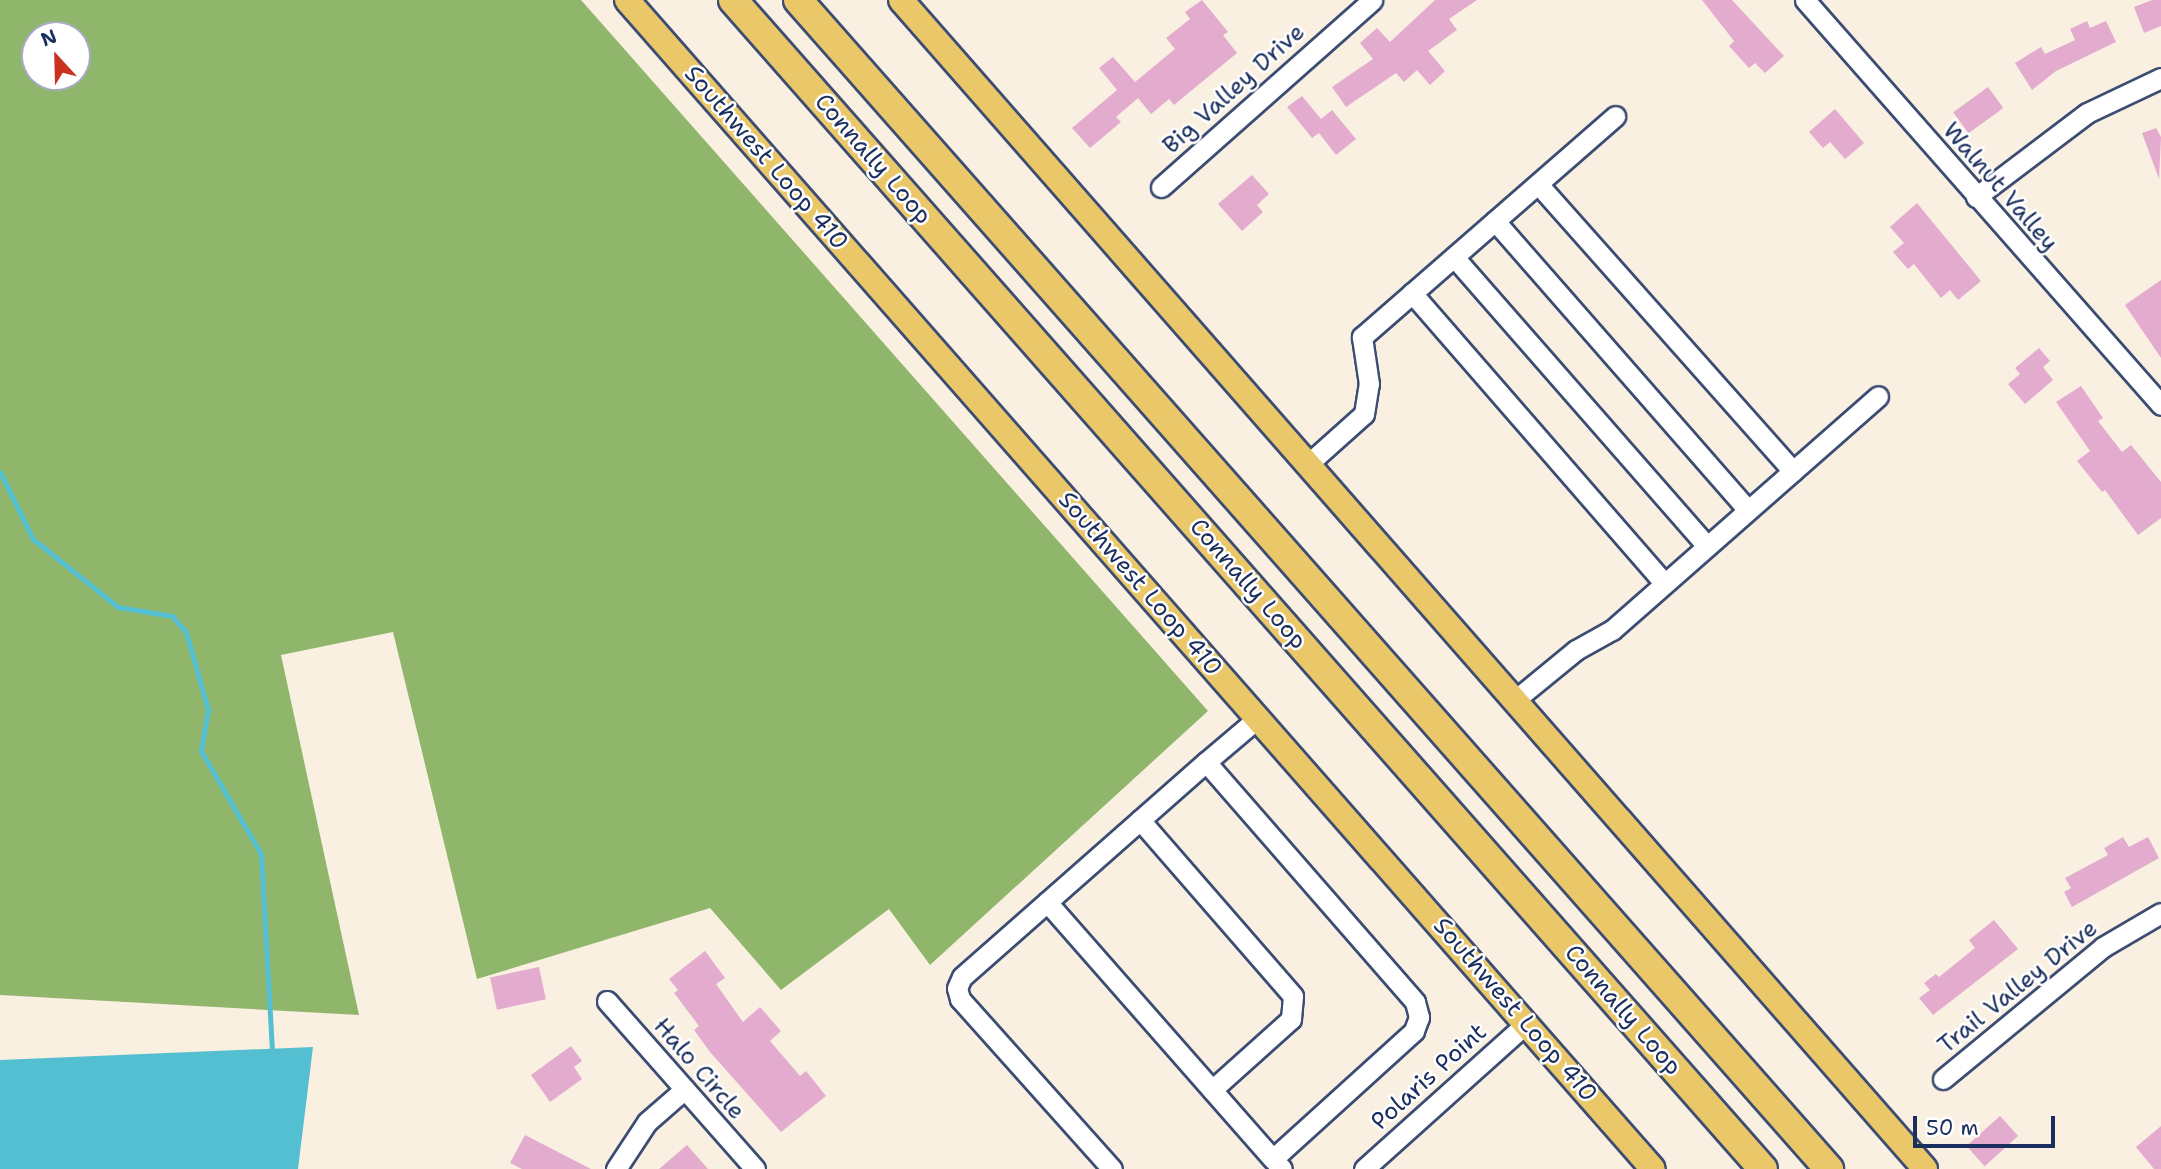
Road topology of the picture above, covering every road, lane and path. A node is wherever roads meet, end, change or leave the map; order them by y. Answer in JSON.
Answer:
{"nodes":[{"id":1,"x":626,"y":0,"type":"edge"},
{"id":2,"x":733,"y":0,"type":"edge"},
{"id":3,"x":798,"y":0,"type":"edge"},
{"id":4,"x":901,"y":0,"type":"edge"},
{"id":5,"x":1372,"y":0,"type":"edge"},
{"id":6,"x":1805,"y":0,"type":"edge"},
{"id":7,"x":2161,"y":78,"type":"edge"},
{"id":8,"x":1615,"y":116,"type":"dead end"},
{"id":9,"x":1538,"y":184,"type":"junction"},
{"id":10,"x":1161,"y":187,"type":"dead end"},
{"id":11,"x":1976,"y":197,"type":"junction"},
{"id":12,"x":1494,"y":221,"type":"junction"},
{"id":13,"x":1454,"y":257,"type":"junction"},
{"id":14,"x":1412,"y":293,"type":"junction"},
{"id":15,"x":1878,"y":396,"type":"dead end"},
{"id":16,"x":2160,"y":401,"type":"edge"},
{"id":17,"x":1308,"y":464,"type":"junction"},
{"id":18,"x":1793,"y":471,"type":"junction"},
{"id":19,"x":1748,"y":510,"type":"junction"},
{"id":20,"x":1707,"y":546,"type":"junction"},
{"id":21,"x":1664,"y":583,"type":"junction"},
{"id":22,"x":1515,"y":700,"type":"junction"},
{"id":23,"x":1258,"y":718,"type":"junction"},
{"id":24,"x":1206,"y":762,"type":"junction"},
{"id":25,"x":1140,"y":820,"type":"junction"},
{"id":26,"x":1047,"y":902,"type":"junction"},
{"id":27,"x":2161,"y":913,"type":"edge"},
{"id":28,"x":607,"y":1001,"type":"dead end"},
{"id":29,"x":1527,"y":1023,"type":"junction"},
{"id":30,"x":1943,"y":1079,"type":"dead end"},
{"id":31,"x":685,"y":1089,"type":"junction"},
{"id":32,"x":1212,"y":1090,"type":"junction"},
{"id":33,"x":1278,"y":1164,"type":"edge"},
{"id":34,"x":1646,"y":1166,"type":"edge"},
{"id":35,"x":616,"y":1169,"type":"edge"},
{"id":36,"x":755,"y":1169,"type":"edge"},
{"id":37,"x":1112,"y":1169,"type":"edge"},
{"id":38,"x":1364,"y":1169,"type":"edge"},
{"id":39,"x":1763,"y":1169,"type":"edge"},
{"id":40,"x":1829,"y":1169,"type":"edge"},
{"id":41,"x":1925,"y":1169,"type":"edge"}],
"edges":[{"from":1,"to":23,"type":"main road","name":"Southwest Loop 410"},
{"from":2,"to":39,"type":"highway","name":"Connally Loop"},
{"from":3,"to":40,"type":"highway","name":"Connally Loop"},
{"from":4,"to":17,"type":"main road"},
{"from":5,"to":10,"type":"street","name":"Big Valley Drive"},
{"from":6,"to":11,"type":"street","name":"Walnut Valley"},
{"from":7,"to":11,"type":"street"},
{"from":8,"to":9,"type":"street"},
{"from":9,"to":12,"type":"street"},
{"from":9,"to":18,"type":"street"},
{"from":11,"to":16,"type":"street","name":"Walnut Valley"},
{"from":12,"to":13,"type":"street"},
{"from":12,"to":19,"type":"street"},
{"from":13,"to":14,"type":"street"},
{"from":13,"to":20,"type":"street"},
{"from":14,"to":17,"type":"street"},
{"from":14,"to":21,"type":"street"},
{"from":15,"to":18,"type":"street"},
{"from":17,"to":22,"type":"main road"},
{"from":18,"to":19,"type":"street"},
{"from":19,"to":20,"type":"street"},
{"from":20,"to":21,"type":"street"},
{"from":21,"to":22,"type":"street"},
{"from":22,"to":41,"type":"main road"},
{"from":23,"to":24,"type":"street"},
{"from":23,"to":29,"type":"main road","name":"Southwest Loop 410"},
{"from":24,"to":25,"type":"street"},
{"from":24,"to":33,"type":"street"},
{"from":25,"to":26,"type":"street"},
{"from":25,"to":32,"type":"street"},
{"from":26,"to":32,"type":"street"},
{"from":26,"to":37,"type":"street"},
{"from":27,"to":30,"type":"street","name":"Trail Valley Drive"},
{"from":28,"to":31,"type":"street","name":"Halo Circle"},
{"from":29,"to":34,"type":"main road","name":"Southwest Loop 410"},
{"from":29,"to":38,"type":"street","name":"Polaris Point"},
{"from":31,"to":35,"type":"street"},
{"from":31,"to":36,"type":"street","name":"Halo Circle"},
{"from":32,"to":33,"type":"street"}]}
